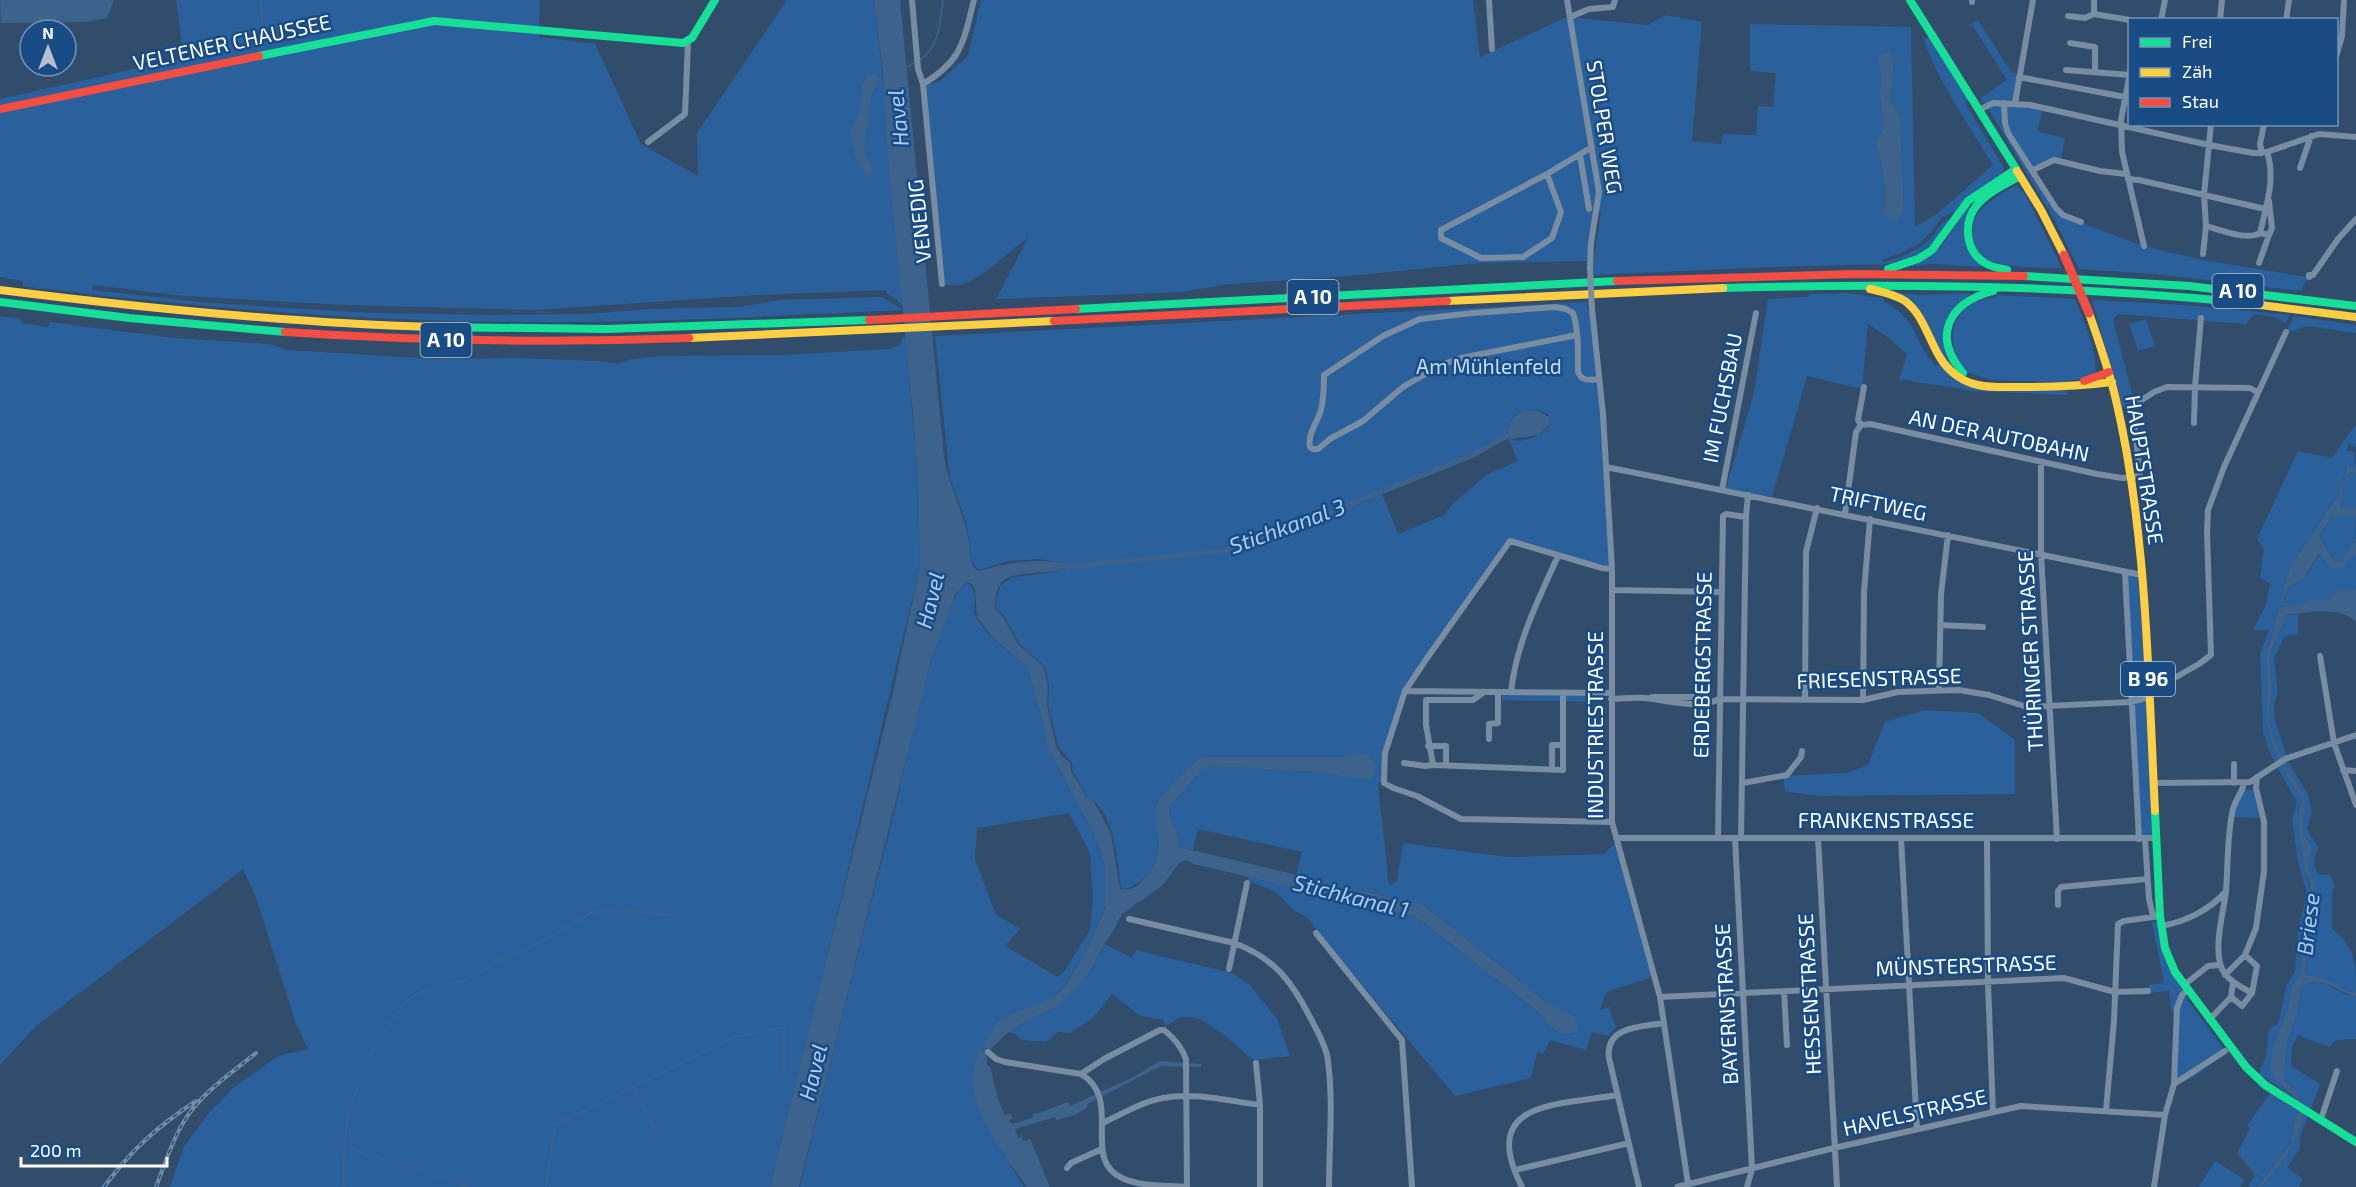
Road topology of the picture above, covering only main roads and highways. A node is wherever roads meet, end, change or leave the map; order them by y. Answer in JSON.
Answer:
{"nodes":[{"id":1,"x":715,"y":0,"type":"edge"},
{"id":2,"x":1910,"y":0,"type":"edge"},
{"id":3,"x":0,"y":109,"type":"edge"},
{"id":4,"x":2018,"y":173,"type":"junction"},
{"id":5,"x":1843,"y":273,"type":"junction"},
{"id":6,"x":2037,"y":276,"type":"junction"},
{"id":7,"x":1837,"y":285,"type":"junction"},
{"id":8,"x":2029,"y":288,"type":"junction"},
{"id":9,"x":0,"y":290,"type":"edge"},
{"id":10,"x":0,"y":302,"type":"edge"},
{"id":11,"x":2356,"y":306,"type":"edge"},
{"id":12,"x":2356,"y":317,"type":"edge"},
{"id":13,"x":2110,"y":377,"type":"junction"},
{"id":14,"x":2356,"y":1142,"type":"edge"}],
"edges":[{"from":1,"to":3,"type":"main road","name":"VELTENER CHAUSSEE"},
{"from":2,"to":4,"type":"main road","name":"HAUPTSTRASSE"},
{"from":4,"to":5,"type":"main road"},
{"from":4,"to":6,"type":"main road"},
{"from":4,"to":13,"type":"main road","name":"HAUPTSTRASSE","number":"B 96","bridge":true},
{"from":5,"to":6,"type":"main road","number":"A 10"},
{"from":5,"to":9,"type":"main road","number":"A 10"},
{"from":6,"to":11,"type":"main road","number":"A 10"},
{"from":7,"to":8,"type":"main road","number":"A 10"},
{"from":7,"to":10,"type":"main road","number":"A 10"},
{"from":7,"to":13,"type":"main road"},
{"from":8,"to":12,"type":"main road","number":"A 10"},
{"from":8,"to":13,"type":"main road"},
{"from":13,"to":14,"type":"main road","name":"HAUPTSTRASSE","number":"B 96"}]}
